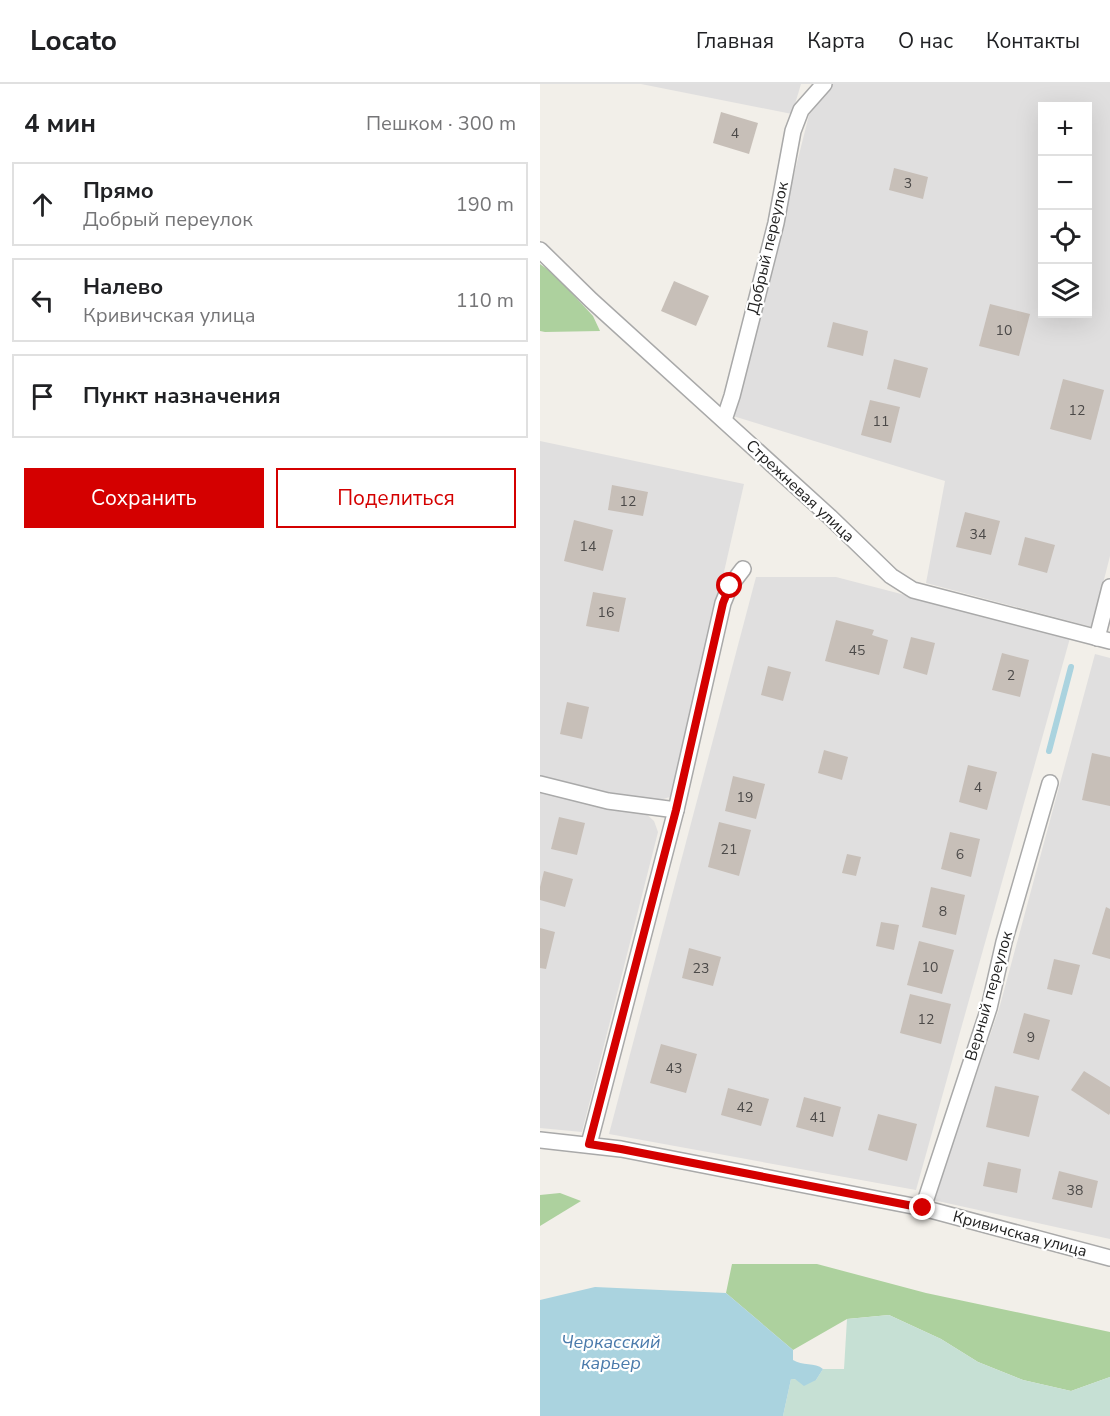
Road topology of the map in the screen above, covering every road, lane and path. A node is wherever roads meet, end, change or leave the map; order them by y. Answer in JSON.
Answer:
{"nodes":[{"id":1,"x":825,"y":84,"type":"edge"},
{"id":2,"x":540,"y":250,"type":"edge"},
{"id":3,"x":724,"y":420,"type":"junction"},
{"id":4,"x":742,"y":569,"type":"dead end"},
{"id":5,"x":1110,"y":587,"type":"edge"},
{"id":6,"x":1104,"y":640,"type":"edge"},
{"id":7,"x":1050,"y":783,"type":"dead end"},
{"id":8,"x":540,"y":784,"type":"edge"},
{"id":9,"x":676,"y":810,"type":"junction"},
{"id":10,"x":540,"y":1140,"type":"edge"},
{"id":11,"x":589,"y":1144,"type":"junction"},
{"id":12,"x":923,"y":1208,"type":"junction"},
{"id":13,"x":1110,"y":1258,"type":"edge"}],
"edges":[{"from":1,"to":3,"type":"street","name":"Добрый переулок"},
{"from":2,"to":3,"type":"street","name":"Стрежневая улица"},
{"from":3,"to":6,"type":"street","name":"Стрежневая улица"},
{"from":4,"to":9,"type":"street"},
{"from":5,"to":6,"type":"street"},
{"from":7,"to":12,"type":"street","name":"Верный переулок"},
{"from":8,"to":9,"type":"street"},
{"from":9,"to":11,"type":"street"},
{"from":10,"to":11,"type":"street","name":"Кривичская улица"},
{"from":11,"to":12,"type":"street","name":"Кривичская улица"},
{"from":12,"to":13,"type":"street","name":"Кривичская улица"}]}
